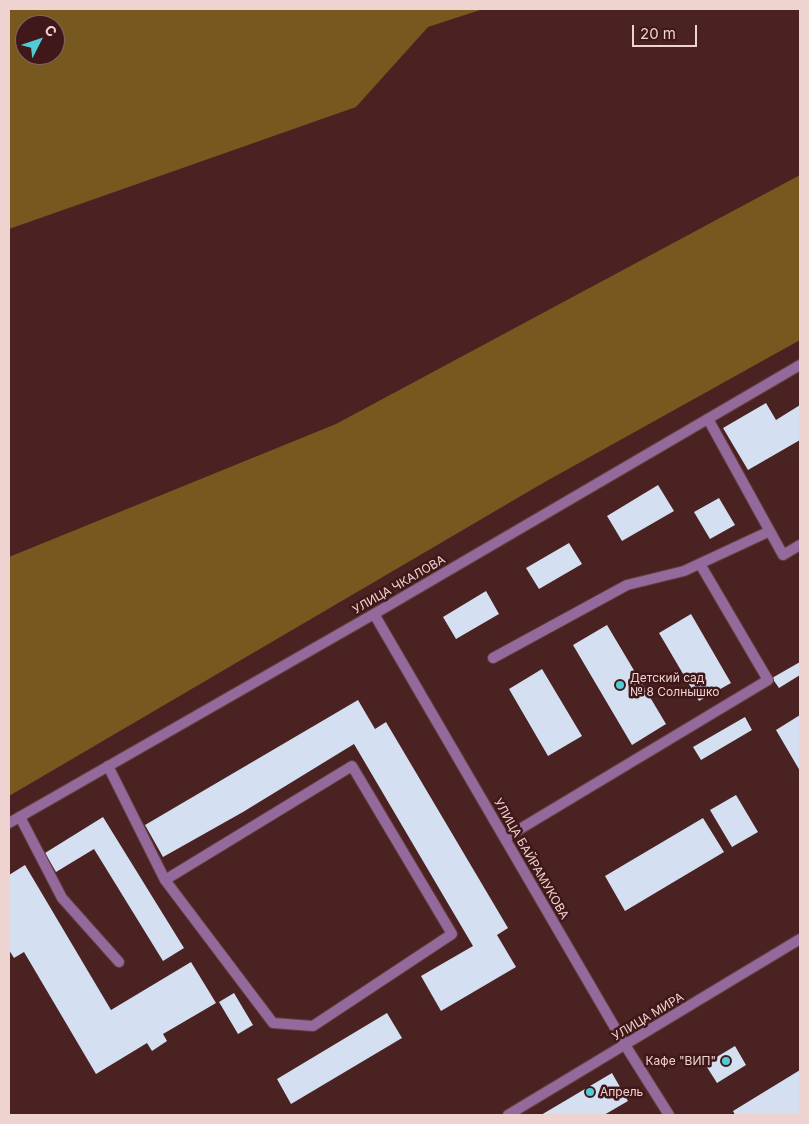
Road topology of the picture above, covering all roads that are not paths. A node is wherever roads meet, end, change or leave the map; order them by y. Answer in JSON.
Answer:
{"nodes":[{"id":1,"x":800,"y":365,"type":"edge"},
{"id":2,"x":708,"y":419,"type":"junction"},
{"id":3,"x":770,"y":532,"type":"junction"},
{"id":4,"x":800,"y":545,"type":"edge"},
{"id":5,"x":700,"y":564,"type":"junction"},
{"id":6,"x":374,"y":614,"type":"junction"},
{"id":7,"x":492,"y":658,"type":"dead end"},
{"id":8,"x":108,"y":766,"type":"junction"},
{"id":9,"x":20,"y":817,"type":"junction"},
{"id":10,"x":9,"y":823,"type":"edge"},
{"id":11,"x":505,"y":838,"type":"junction"},
{"id":12,"x":165,"y":880,"type":"junction"},
{"id":13,"x":800,"y":940,"type":"edge"},
{"id":14,"x":119,"y":962,"type":"dead end"},
{"id":15,"x":625,"y":1045,"type":"junction"},
{"id":16,"x":508,"y":1115,"type":"edge"},
{"id":17,"x":670,"y":1115,"type":"edge"}],
"edges":[{"from":1,"to":2,"type":"street","name":"УЛИЦА ЧКАЛОВА"},
{"from":2,"to":3,"type":"street"},
{"from":2,"to":6,"type":"street","name":"УЛИЦА ЧКАЛОВА"},
{"from":3,"to":4,"type":"street"},
{"from":3,"to":5,"type":"street"},
{"from":5,"to":7,"type":"street"},
{"from":5,"to":11,"type":"street"},
{"from":6,"to":8,"type":"street","name":"УЛИЦА ЧКАЛОВА"},
{"from":6,"to":11,"type":"street","name":"УЛИЦА БАЙРАМУКОВА"},
{"from":8,"to":9,"type":"street","name":"УЛИЦА ЧКАЛОВА"},
{"from":8,"to":12,"type":"street"},
{"from":9,"to":10,"type":"street","name":"УЛИЦА ЧКАЛОВА"},
{"from":9,"to":14,"type":"street"},
{"from":11,"to":15,"type":"street","name":"УЛИЦА БАЙРАМУКОВА"},
{"from":12,"to":12,"type":"street"},
{"from":13,"to":15,"type":"street","name":"УЛИЦА МИРА"},
{"from":15,"to":16,"type":"street","name":"УЛИЦА МИРА"},
{"from":15,"to":17,"type":"street","name":"УЛИЦА БАЙРАМУКОВА"}]}
